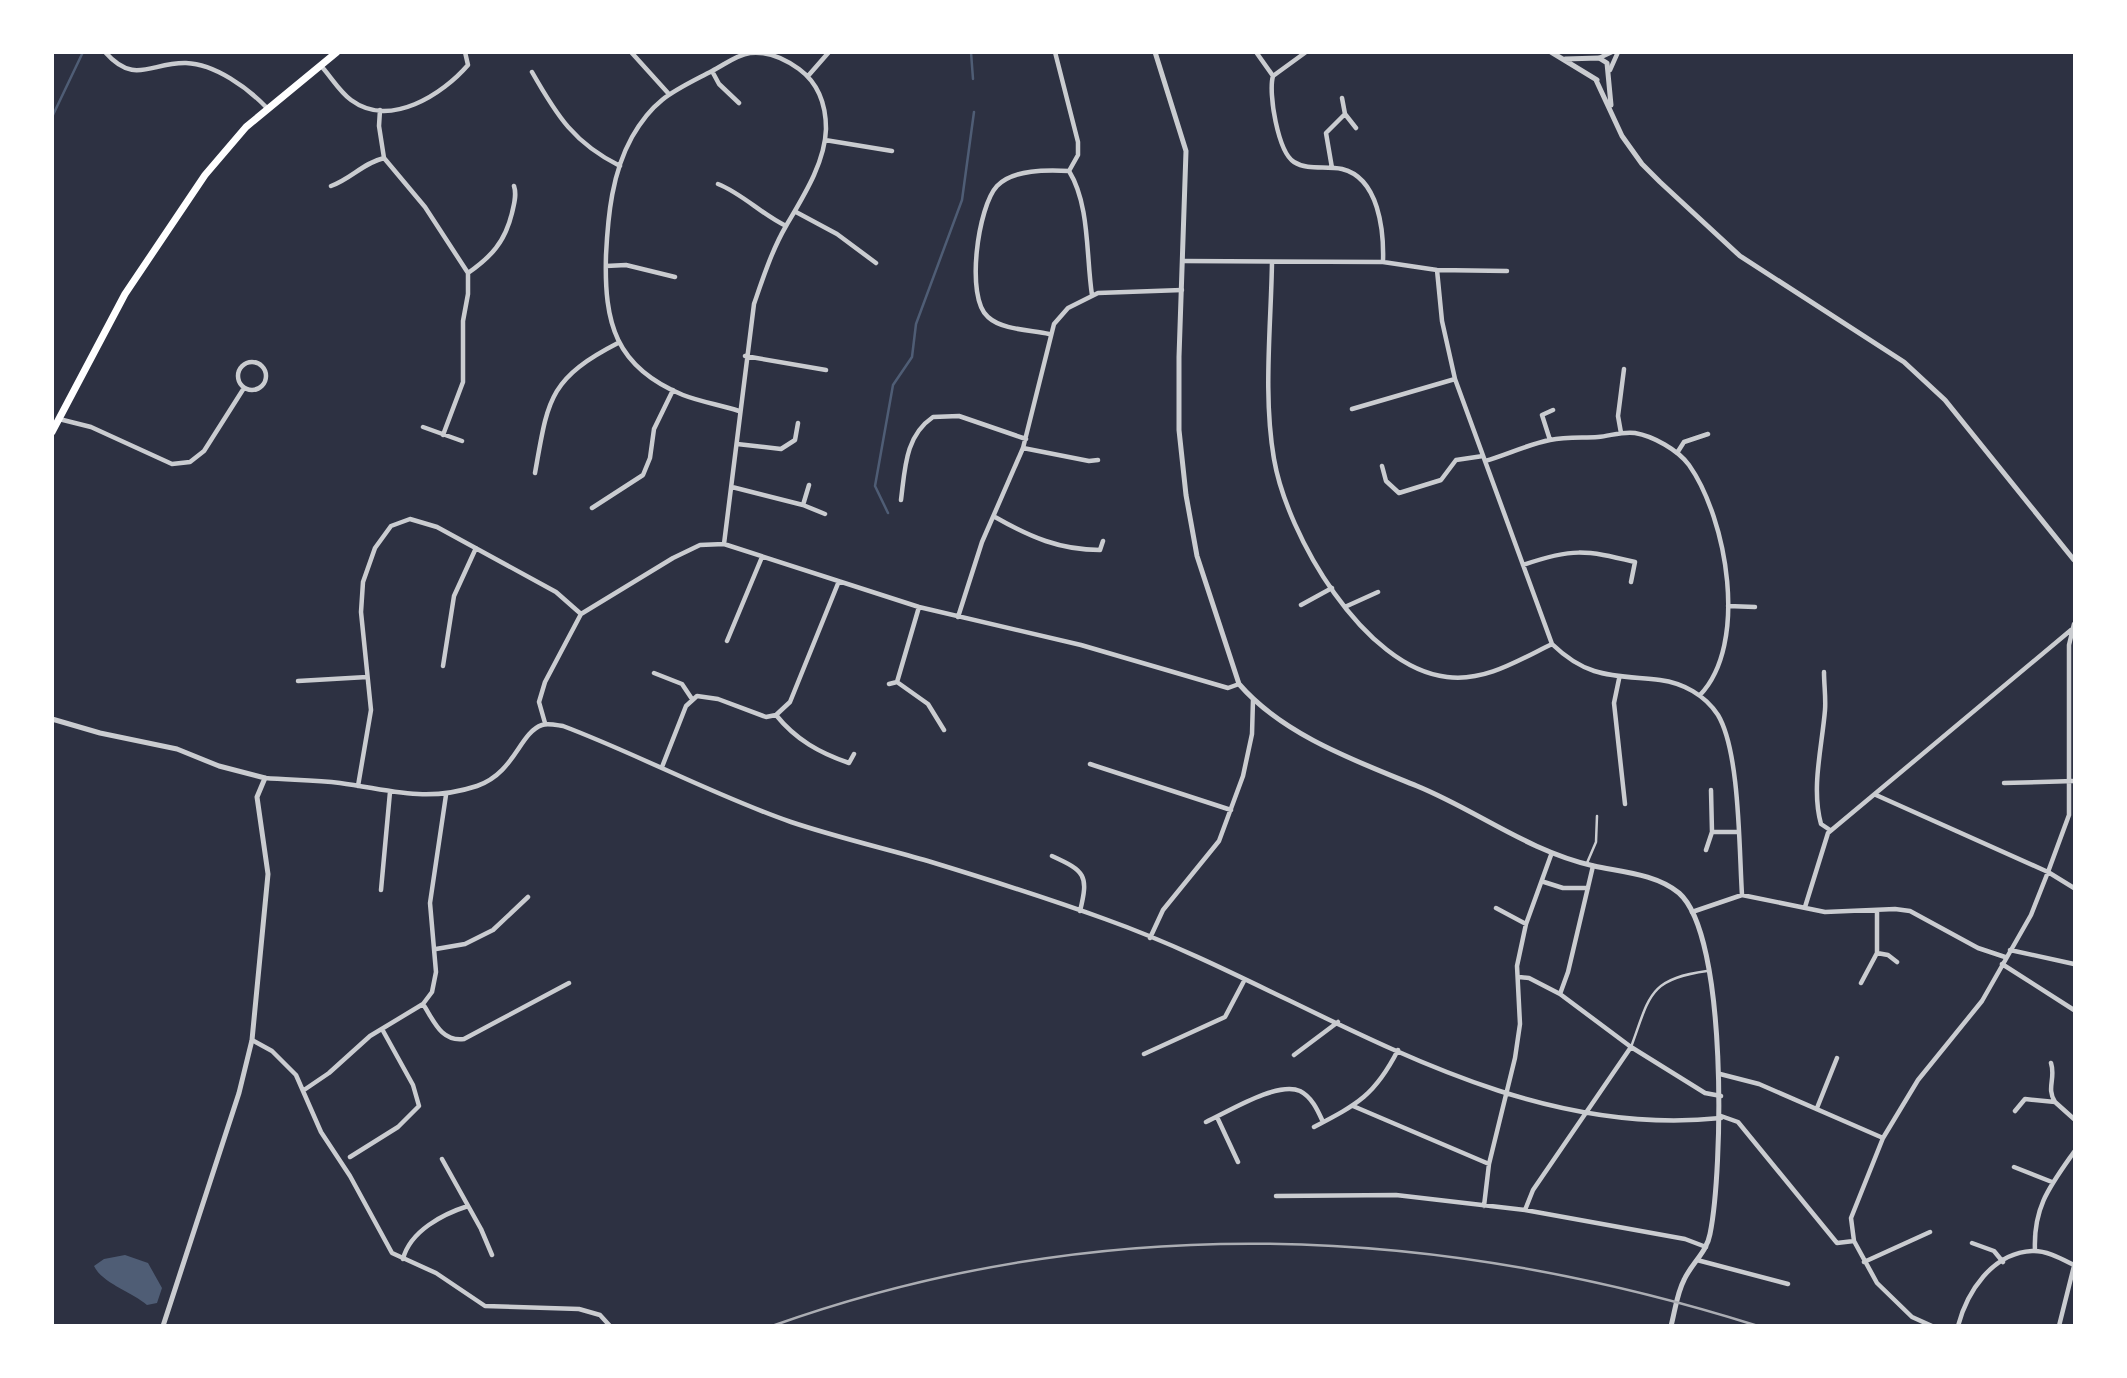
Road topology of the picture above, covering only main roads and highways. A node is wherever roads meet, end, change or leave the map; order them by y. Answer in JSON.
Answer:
{"nodes":[{"id":1,"x":337,"y":52,"type":"edge"},
{"id":2,"x":52,"y":432,"type":"edge"}],
"edges":[{"from":1,"to":2,"type":"main road"}]}
